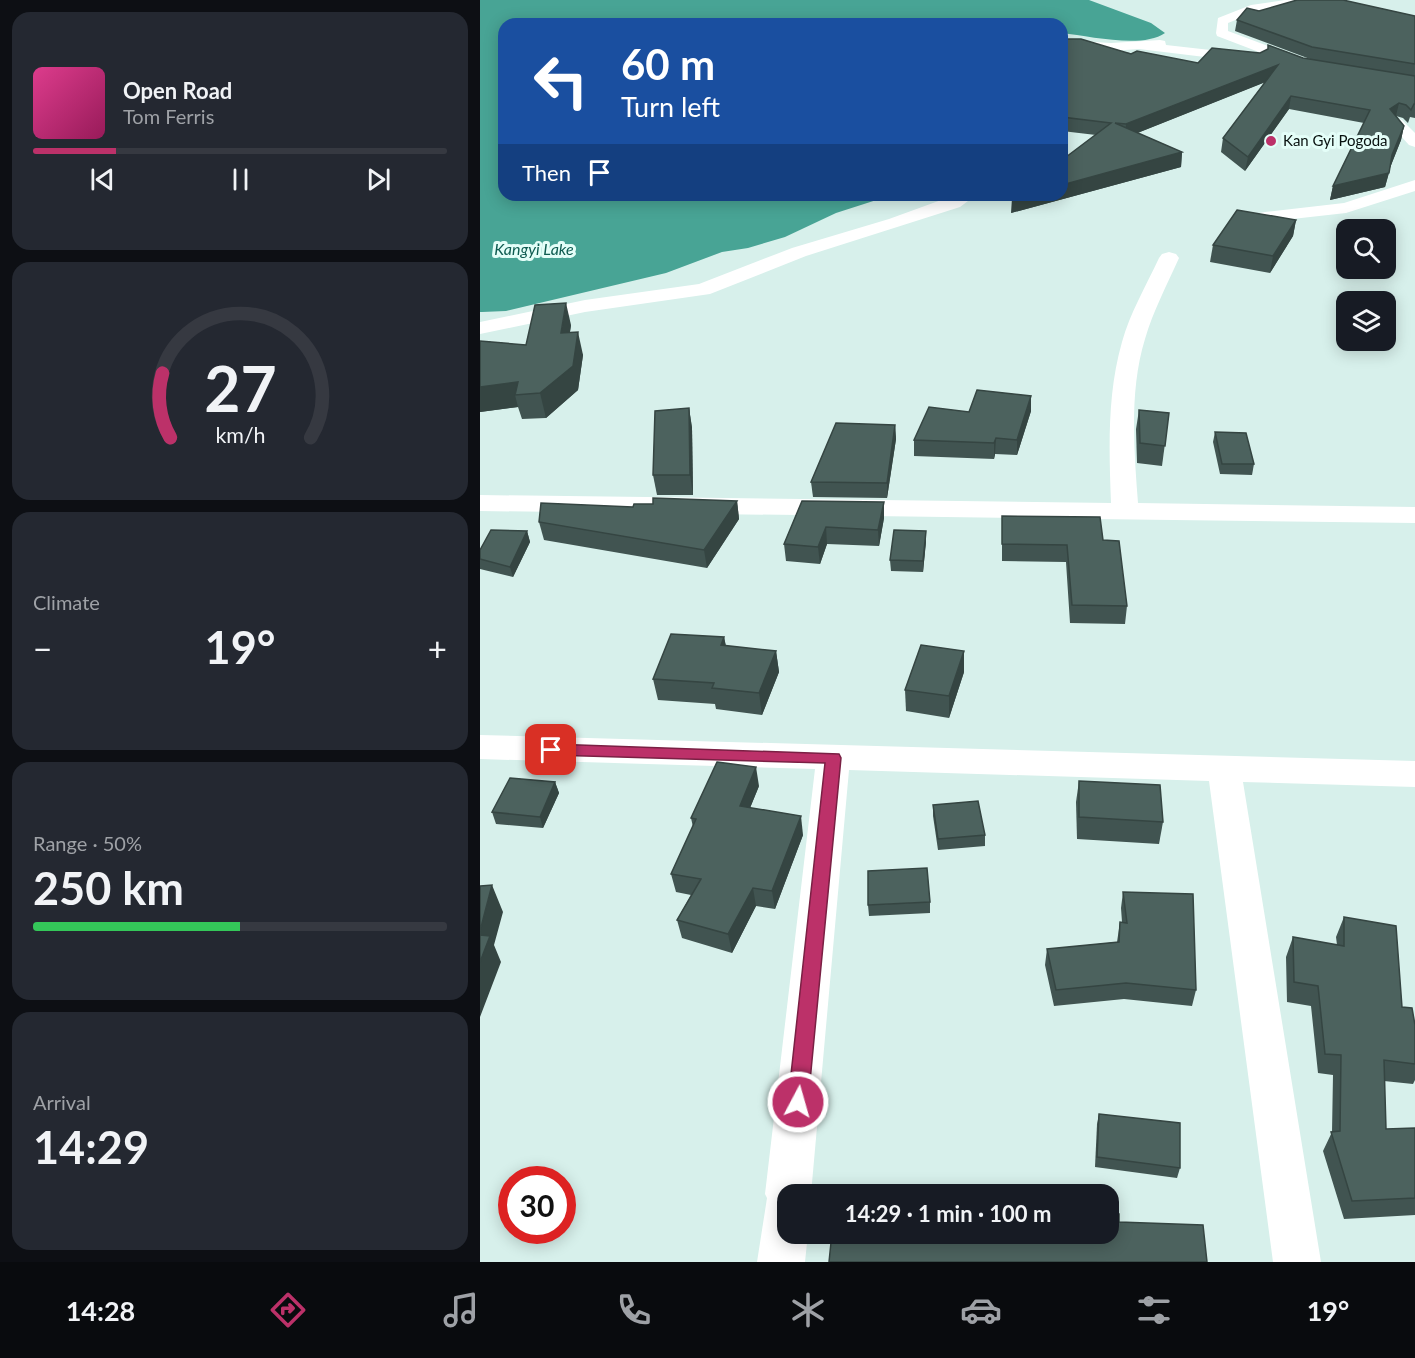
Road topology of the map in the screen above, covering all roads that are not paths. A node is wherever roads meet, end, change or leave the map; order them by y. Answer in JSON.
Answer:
{"nodes":[{"id":1,"x":1311,"y":0,"type":"edge"},
{"id":2,"x":1211,"y":35,"type":"junction"},
{"id":3,"x":1068,"y":44,"type":"edge"},
{"id":4,"x":1142,"y":46,"type":"junction"},
{"id":5,"x":1397,"y":123,"type":"edge"},
{"id":6,"x":1415,"y":142,"type":"edge"},
{"id":7,"x":1415,"y":185,"type":"edge"},
{"id":8,"x":957,"y":201,"type":"edge"},
{"id":9,"x":1265,"y":217,"type":"edge"},
{"id":10,"x":1169,"y":258,"type":"dead end"},
{"id":11,"x":480,"y":328,"type":"edge"},
{"id":12,"x":480,"y":503,"type":"edge"},
{"id":13,"x":1125,"y":511,"type":"junction"},
{"id":14,"x":1415,"y":515,"type":"edge"},
{"id":15,"x":480,"y":747,"type":"edge"},
{"id":16,"x":833,"y":758,"type":"junction"},
{"id":17,"x":1224,"y":769,"type":"junction"},
{"id":18,"x":1415,"y":774,"type":"edge"},
{"id":19,"x":789,"y":1184,"type":"edge"},
{"id":20,"x":783,"y":1244,"type":"edge"},
{"id":21,"x":781,"y":1262,"type":"edge"},
{"id":22,"x":1297,"y":1262,"type":"edge"}],
"edges":[{"from":1,"to":2,"type":"street"},
{"from":2,"to":4,"type":"street"},
{"from":2,"to":4,"type":"street"},
{"from":3,"to":4,"type":"street"},
{"from":5,"to":6,"type":"street"},
{"from":7,"to":9,"type":"street"},
{"from":8,"to":11,"type":"street"},
{"from":10,"to":13,"type":"street"},
{"from":12,"to":13,"type":"street"},
{"from":13,"to":14,"type":"street"},
{"from":15,"to":16,"type":"street"},
{"from":16,"to":17,"type":"street"},
{"from":16,"to":19,"type":"street"},
{"from":17,"to":18,"type":"street"},
{"from":17,"to":22,"type":"street"},
{"from":20,"to":21,"type":"street"}]}
